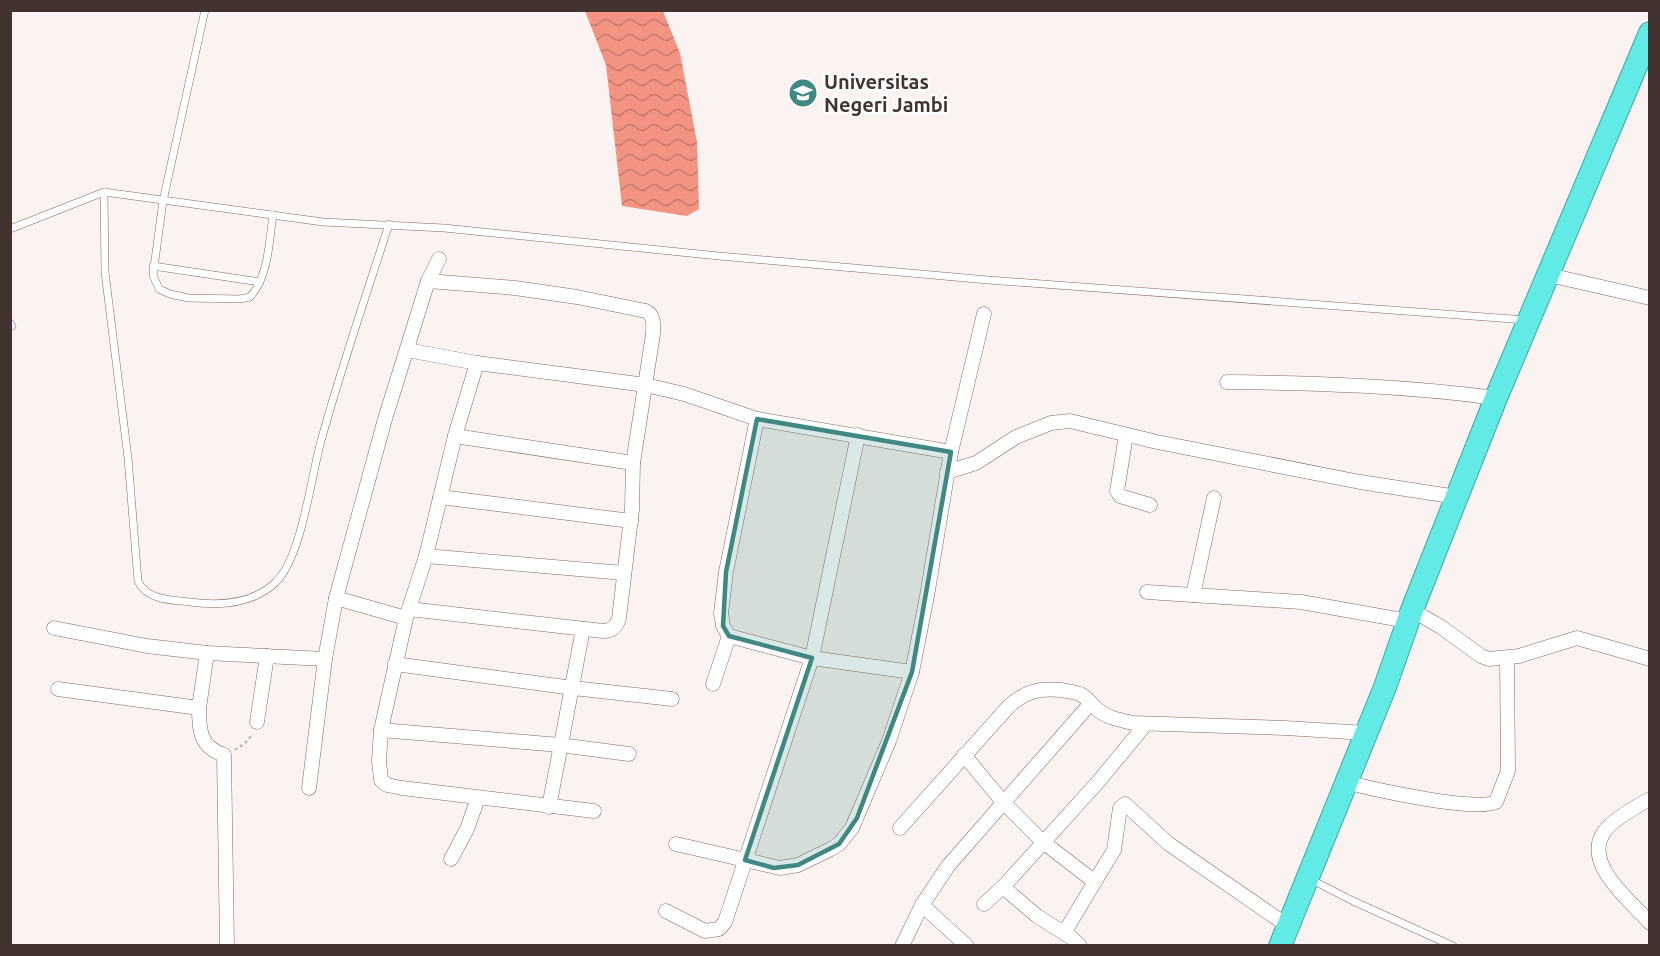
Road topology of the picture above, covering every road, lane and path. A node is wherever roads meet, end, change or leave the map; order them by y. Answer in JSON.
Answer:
{"nodes":[{"id":1,"x":206,"y":10,"type":"edge"},
{"id":2,"x":1650,"y":33,"type":"edge"},
{"id":3,"x":104,"y":192,"type":"junction"},
{"id":4,"x":163,"y":201,"type":"junction"},
{"id":5,"x":273,"y":215,"type":"junction"},
{"id":6,"x":389,"y":224,"type":"junction"},
{"id":7,"x":10,"y":229,"type":"edge"},
{"id":8,"x":439,"y":259,"type":"dead end"},
{"id":9,"x":153,"y":266,"type":"junction"},
{"id":10,"x":1549,"y":275,"type":"junction"},
{"id":11,"x":428,"y":281,"type":"junction"},
{"id":12,"x":260,"y":282,"type":"junction"},
{"id":13,"x":1650,"y":298,"type":"edge"},
{"id":14,"x":984,"y":314,"type":"dead end"},
{"id":15,"x":1528,"y":320,"type":"junction"},
{"id":16,"x":407,"y":350,"type":"junction"},
{"id":17,"x":477,"y":363,"type":"junction"},
{"id":18,"x":1227,"y":382,"type":"dead end"},
{"id":19,"x":646,"y":385,"type":"junction"},
{"id":20,"x":1496,"y":398,"type":"junction"},
{"id":21,"x":757,"y":419,"type":"junction"},
{"id":22,"x":858,"y":435,"type":"junction"},
{"id":23,"x":1126,"y":435,"type":"junction"},
{"id":24,"x":455,"y":436,"type":"junction"},
{"id":25,"x":951,"y":452,"type":"junction"},
{"id":26,"x":633,"y":463,"type":"junction"},
{"id":27,"x":947,"y":472,"type":"junction"},
{"id":28,"x":440,"y":497,"type":"junction"},
{"id":29,"x":1214,"y":498,"type":"dead end"},
{"id":30,"x":1457,"y":498,"type":"junction"},
{"id":31,"x":1150,"y":505,"type":"dead end"},
{"id":32,"x":631,"y":521,"type":"junction"},
{"id":33,"x":426,"y":556,"type":"junction"},
{"id":34,"x":624,"y":573,"type":"junction"},
{"id":35,"x":1147,"y":592,"type":"dead end"},
{"id":36,"x":1193,"y":595,"type":"junction"},
{"id":37,"x":336,"y":598,"type":"junction"},
{"id":38,"x":407,"y":614,"type":"junction"},
{"id":39,"x":1410,"y":616,"type":"junction"},
{"id":40,"x":54,"y":628,"type":"dead end"},
{"id":41,"x":583,"y":629,"type":"junction"},
{"id":42,"x":729,"y":636,"type":"junction"},
{"id":43,"x":207,"y":653,"type":"junction"},
{"id":44,"x":267,"y":656,"type":"junction"},
{"id":45,"x":812,"y":658,"type":"junction"},
{"id":46,"x":1507,"y":658,"type":"junction"},
{"id":47,"x":325,"y":659,"type":"junction"},
{"id":48,"x":1650,"y":659,"type":"edge"},
{"id":49,"x":395,"y":663,"type":"junction"},
{"id":50,"x":912,"y":672,"type":"junction"},
{"id":51,"x":713,"y":684,"type":"dead end"},
{"id":52,"x":573,"y":688,"type":"junction"},
{"id":53,"x":58,"y":689,"type":"dead end"},
{"id":54,"x":672,"y":699,"type":"dead end"},
{"id":55,"x":1091,"y":703,"type":"junction"},
{"id":56,"x":198,"y":708,"type":"junction"},
{"id":57,"x":258,"y":722,"type":"joint"},
{"id":58,"x":1146,"y":724,"type":"junction"},
{"id":59,"x":381,"y":730,"type":"junction"},
{"id":60,"x":1366,"y":734,"type":"junction"},
{"id":61,"x":560,"y":745,"type":"junction"},
{"id":62,"x":629,"y":754,"type":"dead end"},
{"id":63,"x":224,"y":755,"type":"junction"},
{"id":64,"x":964,"y":755,"type":"junction"},
{"id":65,"x":1346,"y":782,"type":"junction"},
{"id":66,"x":309,"y":788,"type":"dead end"},
{"id":67,"x":477,"y":798,"type":"junction"},
{"id":68,"x":1650,"y":798,"type":"edge"},
{"id":69,"x":1003,"y":802,"type":"junction"},
{"id":70,"x":549,"y":807,"type":"junction"},
{"id":71,"x":594,"y":812,"type":"dead end"},
{"id":72,"x":900,"y":828,"type":"dead end"},
{"id":73,"x":1043,"y":843,"type":"junction"},
{"id":74,"x":676,"y":844,"type":"dead end"},
{"id":75,"x":451,"y":859,"type":"dead end"},
{"id":76,"x":745,"y":860,"type":"junction"},
{"id":77,"x":1307,"y":877,"type":"junction"},
{"id":78,"x":1095,"y":882,"type":"junction"},
{"id":79,"x":1003,"y":887,"type":"junction"},
{"id":80,"x":984,"y":904,"type":"dead end"},
{"id":81,"x":922,"y":905,"type":"junction"},
{"id":82,"x":666,"y":911,"type":"dead end"},
{"id":83,"x":1650,"y":922,"type":"edge"},
{"id":84,"x":1064,"y":933,"type":"junction"},
{"id":85,"x":1284,"y":936,"type":"edge"},
{"id":86,"x":227,"y":945,"type":"edge"},
{"id":87,"x":902,"y":945,"type":"edge"},
{"id":88,"x":968,"y":945,"type":"edge"},
{"id":89,"x":1080,"y":945,"type":"edge"},
{"id":90,"x":1453,"y":945,"type":"edge"}],
"edges":[{"from":1,"to":4,"type":"lane"},
{"from":2,"to":10,"type":"highway"},
{"from":3,"to":4,"type":"lane"},
{"from":3,"to":6,"type":"lane"},
{"from":3,"to":7,"type":"lane"},
{"from":4,"to":5,"type":"lane"},
{"from":4,"to":9,"type":"lane"},
{"from":5,"to":6,"type":"lane"},
{"from":5,"to":12,"type":"lane"},
{"from":6,"to":15,"type":"lane"},
{"from":8,"to":11,"type":"street"},
{"from":9,"to":12,"type":"lane"},
{"from":9,"to":12,"type":"lane"},
{"from":10,"to":13,"type":"street"},
{"from":10,"to":15,"type":"highway"},
{"from":11,"to":16,"type":"street"},
{"from":11,"to":19,"type":"street"},
{"from":14,"to":25,"type":"street"},
{"from":15,"to":20,"type":"highway"},
{"from":16,"to":17,"type":"street"},
{"from":16,"to":37,"type":"street"},
{"from":17,"to":19,"type":"street"},
{"from":17,"to":24,"type":"street"},
{"from":18,"to":20,"type":"street"},
{"from":19,"to":21,"type":"street"},
{"from":19,"to":26,"type":"street"},
{"from":20,"to":30,"type":"highway"},
{"from":21,"to":22,"type":"street"},
{"from":21,"to":42,"type":"street"},
{"from":22,"to":25,"type":"street"},
{"from":22,"to":45,"type":"street"},
{"from":23,"to":27,"type":"street"},
{"from":23,"to":30,"type":"street"},
{"from":23,"to":31,"type":"street"},
{"from":24,"to":26,"type":"street"},
{"from":24,"to":28,"type":"street"},
{"from":25,"to":27,"type":"street"},
{"from":26,"to":32,"type":"street"},
{"from":27,"to":50,"type":"street"},
{"from":28,"to":32,"type":"street"},
{"from":28,"to":33,"type":"street"},
{"from":29,"to":36,"type":"street"},
{"from":30,"to":39,"type":"highway"},
{"from":32,"to":34,"type":"street"},
{"from":33,"to":34,"type":"street"},
{"from":33,"to":38,"type":"street"},
{"from":34,"to":41,"type":"street"},
{"from":35,"to":36,"type":"street"},
{"from":36,"to":39,"type":"street"},
{"from":37,"to":38,"type":"street"},
{"from":37,"to":47,"type":"street"},
{"from":38,"to":41,"type":"street"},
{"from":38,"to":49,"type":"street"},
{"from":39,"to":46,"type":"street"},
{"from":39,"to":60,"type":"highway"},
{"from":40,"to":43,"type":"street"},
{"from":41,"to":52,"type":"street"},
{"from":42,"to":45,"type":"street"},
{"from":42,"to":51,"type":"street"},
{"from":43,"to":44,"type":"street"},
{"from":43,"to":56,"type":"street"},
{"from":44,"to":47,"type":"street"},
{"from":44,"to":57,"type":"street"},
{"from":45,"to":50,"type":"street"},
{"from":45,"to":76,"type":"street"},
{"from":46,"to":48,"type":"street"},
{"from":46,"to":65,"type":"street"},
{"from":47,"to":66,"type":"street"},
{"from":49,"to":52,"type":"street"},
{"from":49,"to":59,"type":"street"},
{"from":50,"to":76,"type":"street"},
{"from":52,"to":54,"type":"street"},
{"from":52,"to":61,"type":"street"},
{"from":53,"to":56,"type":"street"},
{"from":55,"to":58,"type":"street"},
{"from":55,"to":64,"type":"street"},
{"from":55,"to":69,"type":"street"},
{"from":56,"to":63,"type":"street"},
{"from":57,"to":63,"type":"path"},
{"from":58,"to":60,"type":"street"},
{"from":58,"to":73,"type":"street"},
{"from":59,"to":61,"type":"street"},
{"from":59,"to":67,"type":"street"},
{"from":60,"to":65,"type":"highway"},
{"from":61,"to":62,"type":"street"},
{"from":61,"to":70,"type":"street"},
{"from":63,"to":86,"type":"street"},
{"from":64,"to":69,"type":"street"},
{"from":64,"to":72,"type":"street"},
{"from":65,"to":77,"type":"highway"},
{"from":67,"to":70,"type":"street"},
{"from":67,"to":75,"type":"street"},
{"from":68,"to":83,"type":"street"},
{"from":69,"to":73,"type":"street"},
{"from":69,"to":81,"type":"street"},
{"from":70,"to":71,"type":"street"},
{"from":73,"to":78,"type":"street"},
{"from":73,"to":79,"type":"street"},
{"from":74,"to":76,"type":"street"},
{"from":76,"to":82,"type":"street"},
{"from":77,"to":85,"type":"highway"},
{"from":77,"to":90,"type":"lane"},
{"from":78,"to":84,"type":"street"},
{"from":78,"to":85,"type":"street"},
{"from":79,"to":80,"type":"street"},
{"from":79,"to":84,"type":"street"},
{"from":81,"to":87,"type":"street"},
{"from":81,"to":88,"type":"street"},
{"from":84,"to":89,"type":"street"}]}
